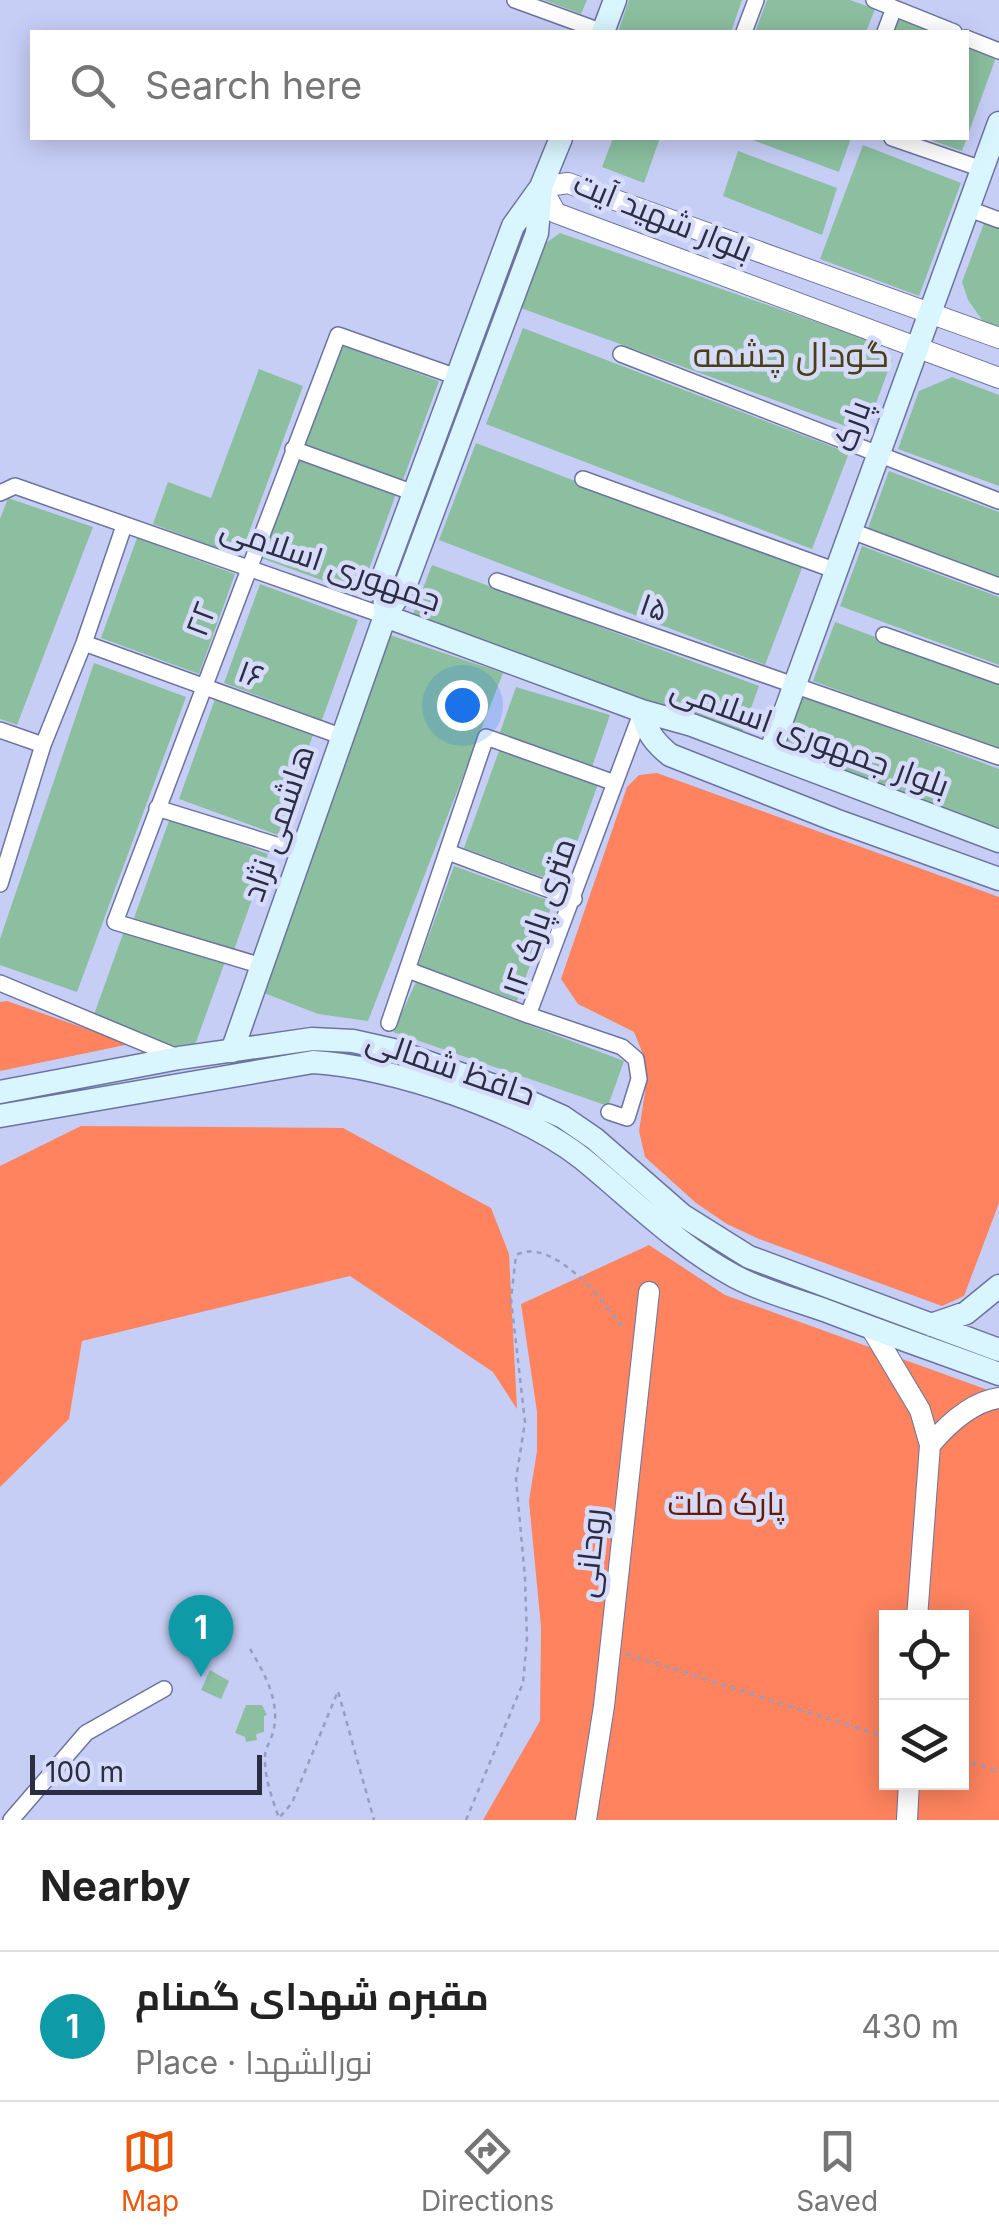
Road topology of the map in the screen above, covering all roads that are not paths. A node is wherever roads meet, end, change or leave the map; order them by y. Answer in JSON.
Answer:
{"nodes":[{"id":1,"x":515,"y":0,"type":"edge"},
{"id":2,"x":615,"y":0,"type":"edge"},
{"id":3,"x":756,"y":0,"type":"edge"},
{"id":4,"x":874,"y":0,"type":"edge"},
{"id":5,"x":894,"y":8,"type":"junction"},
{"id":6,"x":598,"y":30,"type":"edge"},
{"id":7,"x":604,"y":30,"type":"edge"},
{"id":8,"x":745,"y":30,"type":"edge"},
{"id":9,"x":885,"y":30,"type":"edge"},
{"id":10,"x":949,"y":30,"type":"edge"},
{"id":11,"x":969,"y":39,"type":"edge"},
{"id":12,"x":999,"y":51,"type":"edge"},
{"id":13,"x":998,"y":131,"type":"edge"},
{"id":14,"x":560,"y":140,"type":"edge"},
{"id":15,"x":898,"y":140,"type":"edge"},
{"id":16,"x":982,"y":169,"type":"junction"},
{"id":17,"x":541,"y":187,"type":"junction"},
{"id":18,"x":968,"y":210,"type":"junction"},
{"id":19,"x":999,"y":220,"type":"edge"},
{"id":20,"x":930,"y":312,"type":"junction"},
{"id":21,"x":999,"y":338,"type":"edge"},
{"id":22,"x":916,"y":347,"type":"junction"},
{"id":23,"x":621,"y":354,"type":"dead end"},
{"id":24,"x":457,"y":377,"type":"junction"},
{"id":25,"x":999,"y":378,"type":"edge"},
{"id":26,"x":293,"y":449,"type":"junction"},
{"id":27,"x":876,"y":456,"type":"junction"},
{"id":28,"x":583,"y":479,"type":"dead end"},
{"id":29,"x":414,"y":492,"type":"junction"},
{"id":30,"x":0,"y":494,"type":"edge"},
{"id":31,"x":999,"y":501,"type":"edge"},
{"id":32,"x":124,"y":526,"type":"junction"},
{"id":33,"x":849,"y":530,"type":"junction"},
{"id":34,"x":248,"y":570,"type":"junction"},
{"id":35,"x":834,"y":570,"type":"junction"},
{"id":36,"x":497,"y":582,"type":"dead end"},
{"id":37,"x":999,"y":586,"type":"edge"},
{"id":38,"x":385,"y":616,"type":"junction"},
{"id":39,"x":884,"y":635,"type":"dead end"},
{"id":40,"x":84,"y":644,"type":"junction"},
{"id":41,"x":999,"y":676,"type":"edge"},
{"id":42,"x":792,"y":684,"type":"junction"},
{"id":43,"x":204,"y":686,"type":"junction"},
{"id":44,"x":642,"y":711,"type":"junction"},
{"id":45,"x":0,"y":730,"type":"edge"},
{"id":46,"x":342,"y":737,"type":"junction"},
{"id":47,"x":43,"y":745,"type":"junction"},
{"id":48,"x":770,"y":753,"type":"junction"},
{"id":49,"x":999,"y":758,"type":"edge"},
{"id":50,"x":614,"y":783,"type":"junction"},
{"id":51,"x":157,"y":808,"type":"junction"},
{"id":52,"x":999,"y":842,"type":"edge"},
{"id":53,"x":448,"y":852,"type":"junction"},
{"id":54,"x":302,"y":853,"type":"junction"},
{"id":55,"x":999,"y":878,"type":"edge"},
{"id":56,"x":0,"y":884,"type":"edge"},
{"id":57,"x":574,"y":899,"type":"junction"},
{"id":58,"x":262,"y":966,"type":"junction"},
{"id":59,"x":408,"y":970,"type":"junction"},
{"id":60,"x":0,"y":983,"type":"edge"},
{"id":61,"x":528,"y":1015,"type":"junction"},
{"id":62,"x":389,"y":1023,"type":"dead end"},
{"id":63,"x":232,"y":1051,"type":"junction"},
{"id":64,"x":179,"y":1058,"type":"junction"},
{"id":65,"x":0,"y":1092,"type":"edge"},
{"id":66,"x":609,"y":1112,"type":"dead end"},
{"id":67,"x":0,"y":1116,"type":"edge"},
{"id":68,"x":999,"y":1286,"type":"edge"},
{"id":69,"x":649,"y":1292,"type":"dead end"},
{"id":70,"x":932,"y":1325,"type":"junction"},
{"id":71,"x":871,"y":1328,"type":"junction"},
{"id":72,"x":999,"y":1350,"type":"edge"},
{"id":73,"x":999,"y":1374,"type":"edge"},
{"id":74,"x":999,"y":1398,"type":"edge"},
{"id":75,"x":930,"y":1446,"type":"junction"},
{"id":76,"x":918,"y":1610,"type":"edge"},
{"id":77,"x":164,"y":1689,"type":"dead end"},
{"id":78,"x":909,"y":1790,"type":"edge"},
{"id":79,"x":11,"y":1820,"type":"edge"},
{"id":80,"x":586,"y":1820,"type":"edge"},
{"id":81,"x":907,"y":1820,"type":"edge"}],
"edges":[{"from":1,"to":6,"type":"street"},
{"from":2,"to":7,"type":"main road"},
{"from":3,"to":8,"type":"street"},
{"from":4,"to":5,"type":"street"},
{"from":5,"to":9,"type":"street"},
{"from":5,"to":10,"type":"street"},
{"from":11,"to":12,"type":"street"},
{"from":13,"to":16,"type":"main road","name":"پارک"},
{"from":14,"to":17,"type":"main road","name":"هاشمی نژاد"},
{"from":15,"to":16,"type":"street"},
{"from":16,"to":18,"type":"main road","name":"پارک"},
{"from":17,"to":20,"type":"street","name":"بلوار شهید آیت"},
{"from":17,"to":22,"type":"street","name":"بلوار شهید آیت"},
{"from":17,"to":24,"type":"main road","name":"هاشمی نژاد"},
{"from":17,"to":38,"type":"main road","name":"هاشمی نژاد"},
{"from":18,"to":19,"type":"street"},
{"from":18,"to":20,"type":"main road","name":"پارک"},
{"from":20,"to":21,"type":"street","name":"بلوار شهید آیت"},
{"from":20,"to":22,"type":"main road","name":"پارک"},
{"from":22,"to":25,"type":"street","name":"بلوار شهید آیت"},
{"from":22,"to":27,"type":"main road","name":"پارک"},
{"from":23,"to":27,"type":"street"},
{"from":24,"to":26,"type":"street","name":"۲۲"},
{"from":24,"to":29,"type":"main road","name":"هاشمی نژاد"},
{"from":26,"to":29,"type":"street"},
{"from":26,"to":34,"type":"street","name":"۲۲"},
{"from":27,"to":31,"type":"street"},
{"from":27,"to":33,"type":"main road","name":"پارک"},
{"from":28,"to":35,"type":"street"},
{"from":29,"to":38,"type":"main road","name":"هاشمی نژاد"},
{"from":30,"to":32,"type":"street","name":"جمهوری اسلامی"},
{"from":32,"to":34,"type":"street","name":"جمهوری اسلامی"},
{"from":32,"to":40,"type":"street"},
{"from":33,"to":35,"type":"main road","name":"پارک"},
{"from":33,"to":37,"type":"street"},
{"from":34,"to":38,"type":"street","name":"جمهوری اسلامی"},
{"from":34,"to":43,"type":"street","name":"۲۲"},
{"from":35,"to":42,"type":"main road","name":"پارک"},
{"from":36,"to":42,"type":"street","name":"۱۵"},
{"from":38,"to":44,"type":"main road","name":"جمهوری اسلامی"},
{"from":38,"to":46,"type":"main road","name":"هاشمی نژاد"},
{"from":39,"to":41,"type":"street"},
{"from":40,"to":43,"type":"street","name":"۱۶"},
{"from":40,"to":47,"type":"street"},
{"from":42,"to":48,"type":"main road","name":"پارک"},
{"from":42,"to":49,"type":"street","name":"۱۵"},
{"from":43,"to":46,"type":"street","name":"۱۶"},
{"from":43,"to":51,"type":"street","name":"۲۲"},
{"from":44,"to":48,"type":"main road","name":"بلوار جمهوری اسلامی"},
{"from":44,"to":50,"type":"street","name":"۱۲ متری پارک"},
{"from":44,"to":55,"type":"main road","name":"بلوار جمهوری اسلامی"},
{"from":45,"to":47,"type":"street"},
{"from":46,"to":54,"type":"main road","name":"هاشمی نژاد"},
{"from":47,"to":56,"type":"street"},
{"from":48,"to":52,"type":"main road","name":"بلوار جمهوری اسلامی"},
{"from":50,"to":53,"type":"street"},
{"from":50,"to":57,"type":"street","name":"۱۲ متری پارک"},
{"from":51,"to":54,"type":"street"},
{"from":51,"to":58,"type":"street","name":"۲۲"},
{"from":53,"to":57,"type":"street"},
{"from":53,"to":59,"type":"street"},
{"from":54,"to":58,"type":"main road","name":"هاشمی نژاد"},
{"from":57,"to":61,"type":"street","name":"۱۲ متری پارک"},
{"from":58,"to":63,"type":"main road","name":"هاشمی نژاد"},
{"from":59,"to":61,"type":"street"},
{"from":59,"to":62,"type":"street"},
{"from":60,"to":64,"type":"street"},
{"from":61,"to":66,"type":"street","name":"۱۲ متری پارک"},
{"from":63,"to":64,"type":"main road","name":"حافظ شمالی"},
{"from":63,"to":70,"type":"main road","name":"حافظ شمالی"},
{"from":64,"to":65,"type":"main road","name":"حافظ شمالی"},
{"from":67,"to":71,"type":"main road","name":"حافظ شمالی"},
{"from":68,"to":70,"type":"main road"},
{"from":69,"to":80,"type":"street","name":"روحانی"},
{"from":70,"to":72,"type":"main road","name":"حافظ شمالی"},
{"from":71,"to":73,"type":"main road","name":"حافظ شمالی"},
{"from":71,"to":75,"type":"street"},
{"from":74,"to":75,"type":"street"},
{"from":75,"to":76,"type":"street"},
{"from":77,"to":79,"type":"street"},
{"from":78,"to":81,"type":"street"}]}
